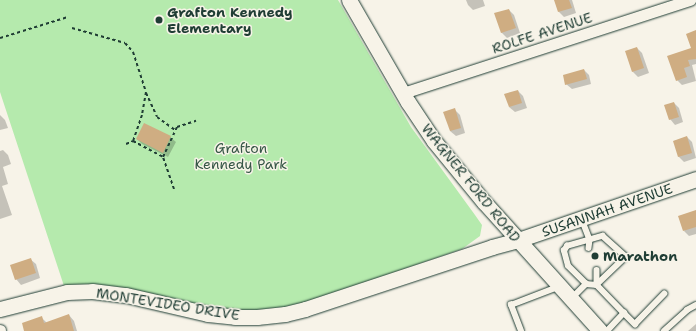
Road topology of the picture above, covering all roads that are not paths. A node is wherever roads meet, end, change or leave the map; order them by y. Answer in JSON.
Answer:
{"nodes":[{"id":1,"x":349,"y":0,"type":"edge"},
{"id":2,"x":690,"y":0,"type":"edge"},
{"id":3,"x":403,"y":93,"type":"junction"},
{"id":4,"x":696,"y":179,"type":"edge"},
{"id":5,"x":582,"y":218,"type":"junction"},
{"id":6,"x":518,"y":240,"type":"junction"},
{"id":7,"x":590,"y":240,"type":"junction"},
{"id":8,"x":590,"y":248,"type":"dead end"},
{"id":9,"x":597,"y":270,"type":"dead end"},
{"id":10,"x":586,"y":284,"type":"junction"},
{"id":11,"x":597,"y":285,"type":"junction"},
{"id":12,"x":560,"y":286,"type":"junction"},
{"id":13,"x":664,"y":294,"type":"dead end"},
{"id":14,"x":571,"y":299,"type":"junction"},
{"id":15,"x":696,"y":305,"type":"edge"},
{"id":16,"x":0,"y":310,"type":"edge"},
{"id":17,"x":624,"y":313,"type":"junction"},
{"id":18,"x":521,"y":331,"type":"edge"},
{"id":19,"x":600,"y":331,"type":"edge"},
{"id":20,"x":607,"y":331,"type":"edge"},
{"id":21,"x":664,"y":331,"type":"edge"}],
"edges":[{"from":1,"to":3,"type":"street","name":"WAGNER FORD ROAD"},
{"from":2,"to":3,"type":"street","name":"ROLFE AVENUE"},
{"from":3,"to":6,"type":"street","name":"WAGNER FORD ROAD"},
{"from":4,"to":5,"type":"street","name":"SUSANNAH AVENUE"},
{"from":5,"to":6,"type":"street","name":"SUSANNAH AVENUE"},
{"from":5,"to":7,"type":"lane"},
{"from":6,"to":12,"type":"street","name":"WAGNER FORD ROAD"},
{"from":6,"to":16,"type":"street","name":"MONTEVIDEO DRIVE"},
{"from":7,"to":8,"type":"lane"},
{"from":7,"to":10,"type":"lane"},
{"from":7,"to":11,"type":"lane"},
{"from":9,"to":11,"type":"lane"},
{"from":10,"to":11,"type":"lane"},
{"from":10,"to":14,"type":"lane"},
{"from":11,"to":17,"type":"lane"},
{"from":12,"to":14,"type":"street","name":"WAGNER FORD ROAD"},
{"from":12,"to":18,"type":"lane"},
{"from":13,"to":17,"type":"lane"},
{"from":14,"to":19,"type":"street","name":"WAGNER FORD ROAD"},
{"from":15,"to":21,"type":"lane"},
{"from":17,"to":20,"type":"lane"}]}
